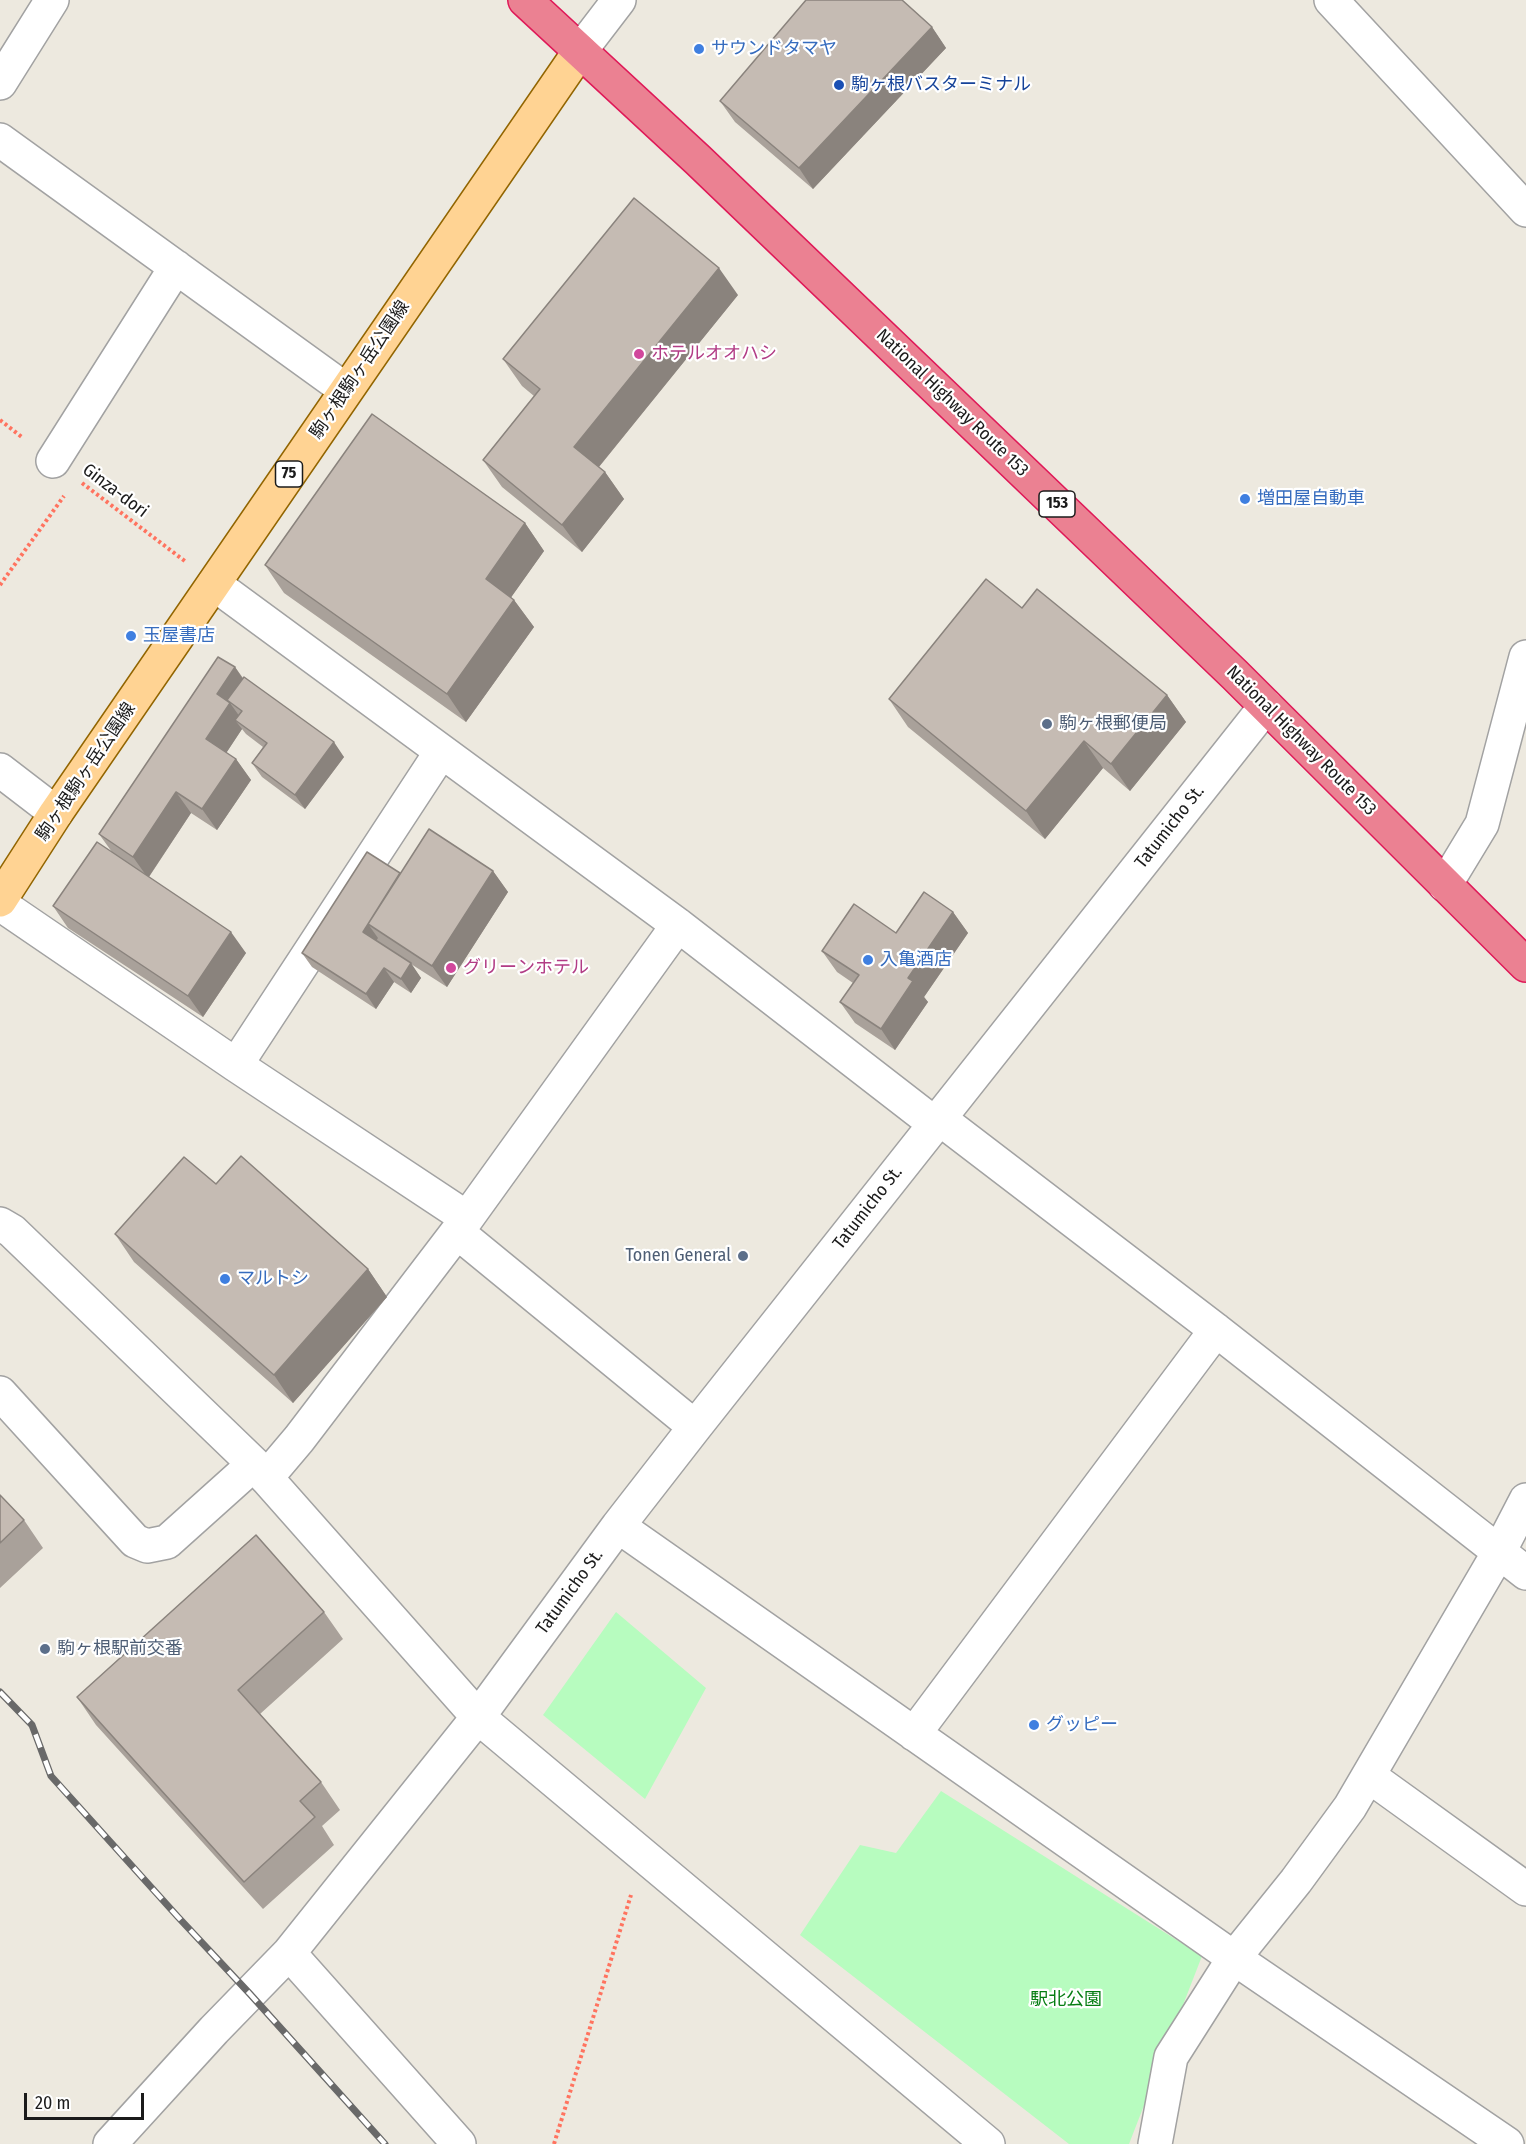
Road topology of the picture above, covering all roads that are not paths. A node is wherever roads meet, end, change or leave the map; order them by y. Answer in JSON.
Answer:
{"nodes":[{"id":1,"x":52,"y":0,"type":"edge"},
{"id":2,"x":525,"y":0,"type":"edge"},
{"id":3,"x":618,"y":0,"type":"edge"},
{"id":4,"x":1331,"y":0,"type":"edge"},
{"id":5,"x":580,"y":51,"type":"junction"},
{"id":6,"x":0,"y":83,"type":"edge"},
{"id":7,"x":0,"y":140,"type":"edge"},
{"id":8,"x":1526,"y":210,"type":"edge"},
{"id":9,"x":176,"y":267,"type":"junction"},
{"id":10,"x":346,"y":390,"type":"junction"},
{"id":11,"x":65,"y":470,"type":"road end"},
{"id":12,"x":214,"y":584,"type":"junction"},
{"id":13,"x":1526,"y":657,"type":"edge"},
{"id":14,"x":1266,"y":705,"type":"junction"},
{"id":15,"x":441,"y":752,"type":"junction"},
{"id":16,"x":0,"y":770,"type":"edge"},
{"id":17,"x":56,"y":813,"type":"junction"},
{"id":18,"x":1445,"y":885,"type":"junction"},
{"id":19,"x":0,"y":900,"type":"edge"},
{"id":20,"x":0,"y":904,"type":"edge"},
{"id":21,"x":678,"y":926,"type":"junction"},
{"id":22,"x":1526,"y":965,"type":"edge"},
{"id":23,"x":236,"y":1065,"type":"junction"},
{"id":24,"x":937,"y":1122,"type":"junction"},
{"id":25,"x":0,"y":1224,"type":"edge"},
{"id":26,"x":462,"y":1225,"type":"junction"},
{"id":27,"x":1216,"y":1330,"type":"junction"},
{"id":28,"x":0,"y":1393,"type":"edge"},
{"id":29,"x":695,"y":1427,"type":"junction"},
{"id":30,"x":260,"y":1471,"type":"junction"},
{"id":31,"x":1526,"y":1500,"type":"edge"},
{"id":32,"x":618,"y":1526,"type":"junction"},
{"id":33,"x":1499,"y":1551,"type":"junction"},
{"id":34,"x":1526,"y":1573,"type":"edge"},
{"id":35,"x":478,"y":1717,"type":"junction"},
{"id":36,"x":914,"y":1734,"type":"junction"},
{"id":37,"x":1369,"y":1776,"type":"junction"},
{"id":38,"x":1526,"y":1889,"type":"edge"},
{"id":39,"x":289,"y":1953,"type":"junction"},
{"id":40,"x":1234,"y":1958,"type":"junction"},
{"id":41,"x":110,"y":2144,"type":"edge"},
{"id":42,"x":459,"y":2144,"type":"edge"},
{"id":43,"x":988,"y":2144,"type":"edge"},
{"id":44,"x":1155,"y":2144,"type":"edge"},
{"id":45,"x":1508,"y":2144,"type":"edge"}],
"edges":[{"from":1,"to":6,"type":"street"},
{"from":2,"to":5,"type":"highway","name":"National Highway Route 153","number":"153"},
{"from":3,"to":5,"type":"street"},
{"from":4,"to":8,"type":"street"},
{"from":5,"to":10,"type":"main road","name":"駒ヶ根駒ヶ岳公園線","number":"75"},
{"from":5,"to":14,"type":"highway","name":"National Highway Route 153","number":"153"},
{"from":7,"to":9,"type":"street"},
{"from":9,"to":10,"type":"street"},
{"from":9,"to":11,"type":"street"},
{"from":10,"to":12,"type":"main road","name":"駒ヶ根駒ヶ岳公園線","number":"75"},
{"from":12,"to":15,"type":"street"},
{"from":12,"to":17,"type":"main road","name":"駒ヶ根駒ヶ岳公園線","number":"75"},
{"from":13,"to":18,"type":"street"},
{"from":14,"to":18,"type":"highway","name":"National Highway Route 153","number":"153"},
{"from":14,"to":24,"type":"street","name":"Tatumicho St."},
{"from":15,"to":21,"type":"street"},
{"from":15,"to":23,"type":"street"},
{"from":16,"to":17,"type":"street"},
{"from":17,"to":19,"type":"main road","name":"駒ヶ根駒ヶ岳公園線","number":"75"},
{"from":18,"to":22,"type":"highway","name":"National Highway Route 153","number":"153"},
{"from":20,"to":23,"type":"street"},
{"from":21,"to":24,"type":"street"},
{"from":21,"to":26,"type":"street"},
{"from":23,"to":26,"type":"street"},
{"from":24,"to":27,"type":"street"},
{"from":24,"to":29,"type":"street","name":"Tatumicho St."},
{"from":25,"to":30,"type":"street"},
{"from":26,"to":29,"type":"street"},
{"from":26,"to":30,"type":"street"},
{"from":27,"to":33,"type":"street"},
{"from":27,"to":36,"type":"street"},
{"from":28,"to":30,"type":"street"},
{"from":29,"to":32,"type":"street","name":"Tatumicho St."},
{"from":30,"to":35,"type":"street"},
{"from":31,"to":33,"type":"street"},
{"from":32,"to":35,"type":"street","name":"Tatumicho St."},
{"from":32,"to":36,"type":"street"},
{"from":33,"to":34,"type":"street"},
{"from":33,"to":37,"type":"street"},
{"from":35,"to":39,"type":"street","name":"Tatumicho St."},
{"from":35,"to":43,"type":"street"},
{"from":36,"to":40,"type":"street"},
{"from":37,"to":38,"type":"street"},
{"from":37,"to":40,"type":"street"},
{"from":39,"to":41,"type":"street","name":"Tatumicho St."},
{"from":39,"to":42,"type":"street"},
{"from":40,"to":44,"type":"street"},
{"from":40,"to":45,"type":"street"}]}
